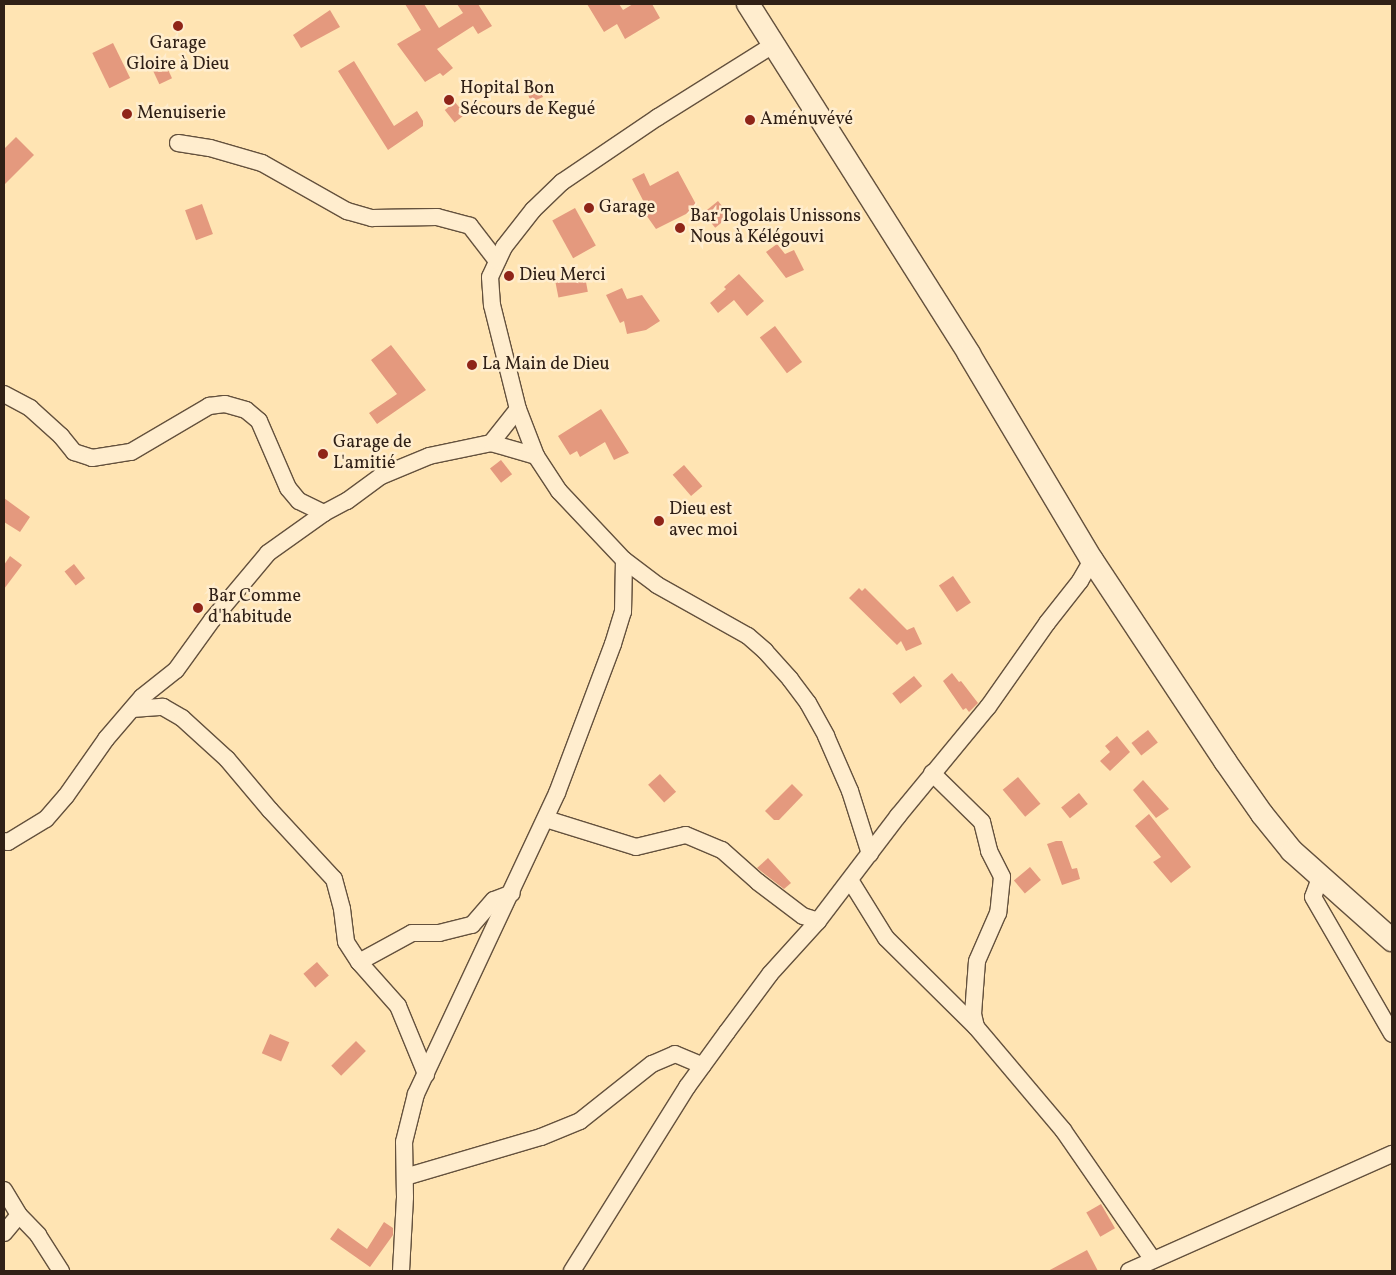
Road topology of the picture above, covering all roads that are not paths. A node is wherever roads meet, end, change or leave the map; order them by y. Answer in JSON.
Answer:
{"nodes":[{"id":1,"x":748,"y":4,"type":"edge"},
{"id":2,"x":773,"y":45,"type":"junction"},
{"id":3,"x":178,"y":143,"type":"dead end"},
{"id":4,"x":497,"y":261,"type":"junction"},
{"id":5,"x":4,"y":394,"type":"edge"},
{"id":6,"x":518,"y":409,"type":"junction"},
{"id":7,"x":491,"y":443,"type":"junction"},
{"id":8,"x":536,"y":456,"type":"junction"},
{"id":9,"x":324,"y":513,"type":"junction"},
{"id":10,"x":624,"y":560,"type":"junction"},
{"id":11,"x":1092,"y":560,"type":"junction"},
{"id":12,"x":132,"y":709,"type":"junction"},
{"id":13,"x":932,"y":773,"type":"junction"},
{"id":14,"x":546,"y":819,"type":"junction"},
{"id":15,"x":4,"y":841,"type":"edge"},
{"id":16,"x":870,"y":854,"type":"junction"},
{"id":17,"x":1320,"y":878,"type":"junction"},
{"id":18,"x":850,"y":880,"type":"junction"},
{"id":19,"x":512,"y":893,"type":"junction"},
{"id":20,"x":818,"y":921,"type":"junction"},
{"id":21,"x":1392,"y":940,"type":"edge"},
{"id":22,"x":359,"y":962,"type":"junction"},
{"id":23,"x":976,"y":1027,"type":"junction"},
{"id":24,"x":1392,"y":1034,"type":"edge"},
{"id":25,"x":703,"y":1066,"type":"junction"},
{"id":26,"x":426,"y":1074,"type":"junction"},
{"id":27,"x":1392,"y":1154,"type":"edge"},
{"id":28,"x":404,"y":1178,"type":"junction"},
{"id":29,"x":4,"y":1190,"type":"edge"},
{"id":30,"x":19,"y":1215,"type":"junction"},
{"id":31,"x":4,"y":1234,"type":"edge"},
{"id":32,"x":1153,"y":1260,"type":"junction"},
{"id":33,"x":61,"y":1271,"type":"edge"},
{"id":34,"x":401,"y":1271,"type":"edge"},
{"id":35,"x":572,"y":1271,"type":"edge"},
{"id":36,"x":1129,"y":1271,"type":"edge"}],
"edges":[{"from":1,"to":2,"type":"main road"},
{"from":2,"to":4,"type":"street"},
{"from":2,"to":11,"type":"main road"},
{"from":3,"to":4,"type":"street"},
{"from":4,"to":6,"type":"street"},
{"from":5,"to":9,"type":"street"},
{"from":6,"to":7,"type":"street"},
{"from":6,"to":8,"type":"street"},
{"from":7,"to":8,"type":"street"},
{"from":7,"to":9,"type":"street"},
{"from":8,"to":10,"type":"street"},
{"from":9,"to":12,"type":"street"},
{"from":10,"to":14,"type":"street"},
{"from":10,"to":16,"type":"street"},
{"from":11,"to":13,"type":"street"},
{"from":11,"to":17,"type":"main road"},
{"from":12,"to":15,"type":"street"},
{"from":12,"to":22,"type":"street"},
{"from":13,"to":16,"type":"street"},
{"from":13,"to":23,"type":"street"},
{"from":14,"to":19,"type":"street"},
{"from":14,"to":20,"type":"street"},
{"from":16,"to":18,"type":"street"},
{"from":17,"to":21,"type":"main road"},
{"from":17,"to":24,"type":"street"},
{"from":18,"to":20,"type":"street"},
{"from":18,"to":23,"type":"street"},
{"from":19,"to":22,"type":"street"},
{"from":19,"to":26,"type":"street"},
{"from":20,"to":25,"type":"street"},
{"from":22,"to":26,"type":"street"},
{"from":23,"to":32,"type":"street"},
{"from":25,"to":28,"type":"street"},
{"from":25,"to":35,"type":"street"},
{"from":26,"to":28,"type":"street"},
{"from":27,"to":32,"type":"street"},
{"from":28,"to":34,"type":"street"},
{"from":29,"to":30,"type":"street"},
{"from":30,"to":31,"type":"street"},
{"from":30,"to":33,"type":"street"},
{"from":32,"to":36,"type":"street"}]}
